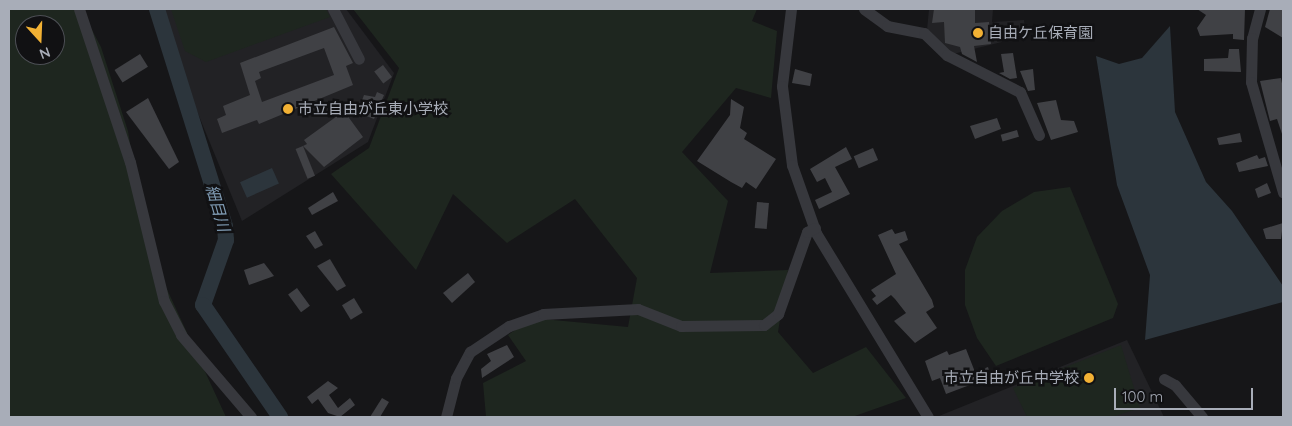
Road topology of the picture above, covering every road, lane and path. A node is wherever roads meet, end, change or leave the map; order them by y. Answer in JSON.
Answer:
{"nodes":[{"id":1,"x":79,"y":9,"type":"edge"},
{"id":2,"x":333,"y":9,"type":"edge"},
{"id":3,"x":791,"y":9,"type":"edge"},
{"id":4,"x":864,"y":9,"type":"edge"},
{"id":5,"x":1260,"y":9,"type":"edge"},
{"id":6,"x":359,"y":59,"type":"dead end"},
{"id":7,"x":1039,"y":135,"type":"dead end"},
{"id":8,"x":1283,"y":192,"type":"edge"},
{"id":9,"x":815,"y":228,"type":"junction"},
{"id":10,"x":1164,"y":378,"type":"dead end"},
{"id":11,"x":250,"y":417,"type":"edge"},
{"id":12,"x":446,"y":417,"type":"edge"},
{"id":13,"x":928,"y":417,"type":"edge"},
{"id":14,"x":1202,"y":417,"type":"edge"}],
"edges":[{"from":1,"to":11,"type":"street"},
{"from":2,"to":6,"type":"street"},
{"from":3,"to":9,"type":"street"},
{"from":4,"to":7,"type":"street"},
{"from":5,"to":8,"type":"street"},
{"from":9,"to":12,"type":"street"},
{"from":9,"to":13,"type":"street"},
{"from":10,"to":14,"type":"street"}]}
